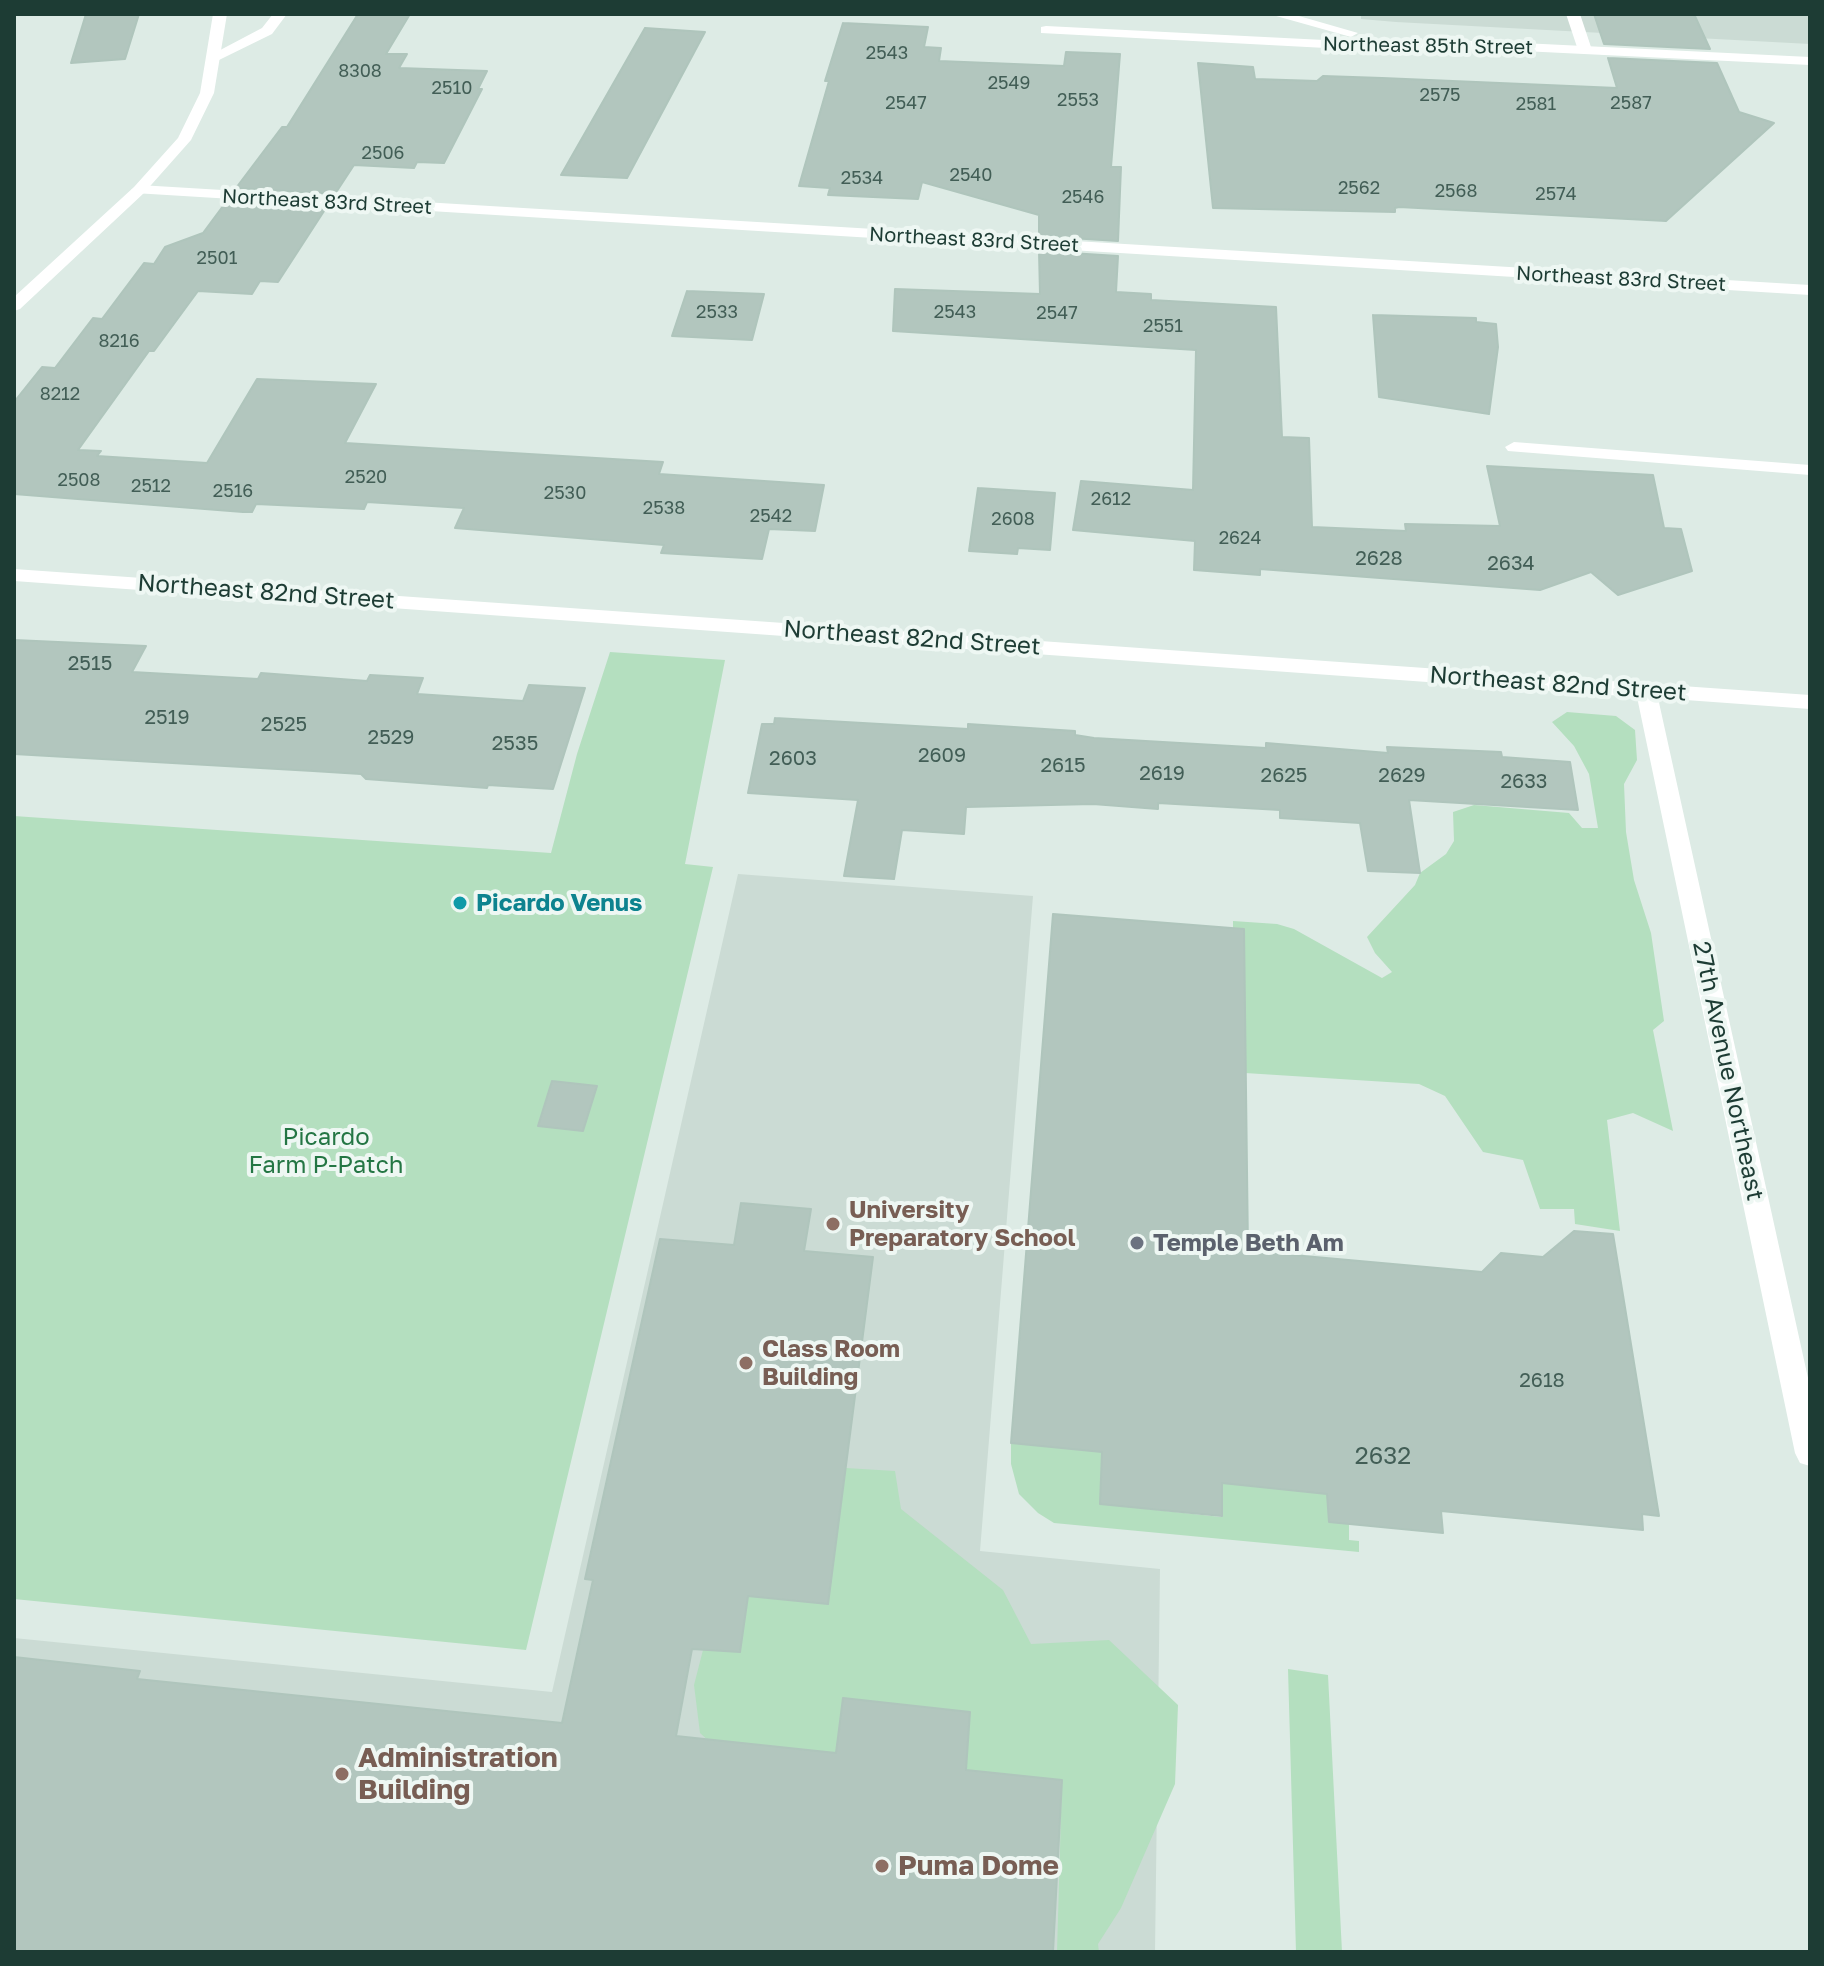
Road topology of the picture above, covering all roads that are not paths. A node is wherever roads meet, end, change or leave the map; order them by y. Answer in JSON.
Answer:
{"nodes":[{"id":1,"x":220,"y":14,"type":"edge"},
{"id":2,"x":280,"y":14,"type":"edge"},
{"id":3,"x":1276,"y":14,"type":"edge"},
{"id":4,"x":1573,"y":14,"type":"edge"},
{"id":5,"x":1046,"y":30,"type":"dead end"},
{"id":6,"x":1481,"y":45,"type":"junction"},
{"id":7,"x":1585,"y":50,"type":"junction"},
{"id":8,"x":214,"y":57,"type":"junction"},
{"id":9,"x":1804,"y":61,"type":"edge"},
{"id":10,"x":1809,"y":82,"type":"edge"},
{"id":11,"x":139,"y":190,"type":"junction"},
{"id":12,"x":1810,"y":290,"type":"edge"},
{"id":13,"x":14,"y":306,"type":"edge"},
{"id":14,"x":1514,"y":447,"type":"dead end"},
{"id":15,"x":1810,"y":470,"type":"edge"},
{"id":16,"x":14,"y":575,"type":"edge"},
{"id":17,"x":1646,"y":690,"type":"junction"},
{"id":18,"x":1810,"y":702,"type":"edge"},
{"id":19,"x":1810,"y":1453,"type":"edge"}],
"edges":[{"from":1,"to":8,"type":"street"},
{"from":2,"to":8,"type":"street"},
{"from":3,"to":6,"type":"street"},
{"from":4,"to":7,"type":"street"},
{"from":5,"to":6,"type":"street","name":"Northeast 85th Street"},
{"from":6,"to":7,"type":"street","name":"Northeast 85th Street"},
{"from":7,"to":9,"type":"street","name":"Northeast 85th Street"},
{"from":8,"to":11,"type":"street"},
{"from":9,"to":10,"type":"street"},
{"from":11,"to":12,"type":"street","name":"Northeast 83rd Street"},
{"from":11,"to":13,"type":"street"},
{"from":14,"to":15,"type":"street"},
{"from":16,"to":17,"type":"street","name":"Northeast 82nd Street"},
{"from":17,"to":18,"type":"street","name":"Northeast 82nd Street"},
{"from":17,"to":19,"type":"street","name":"27th Avenue Northeast"}]}
